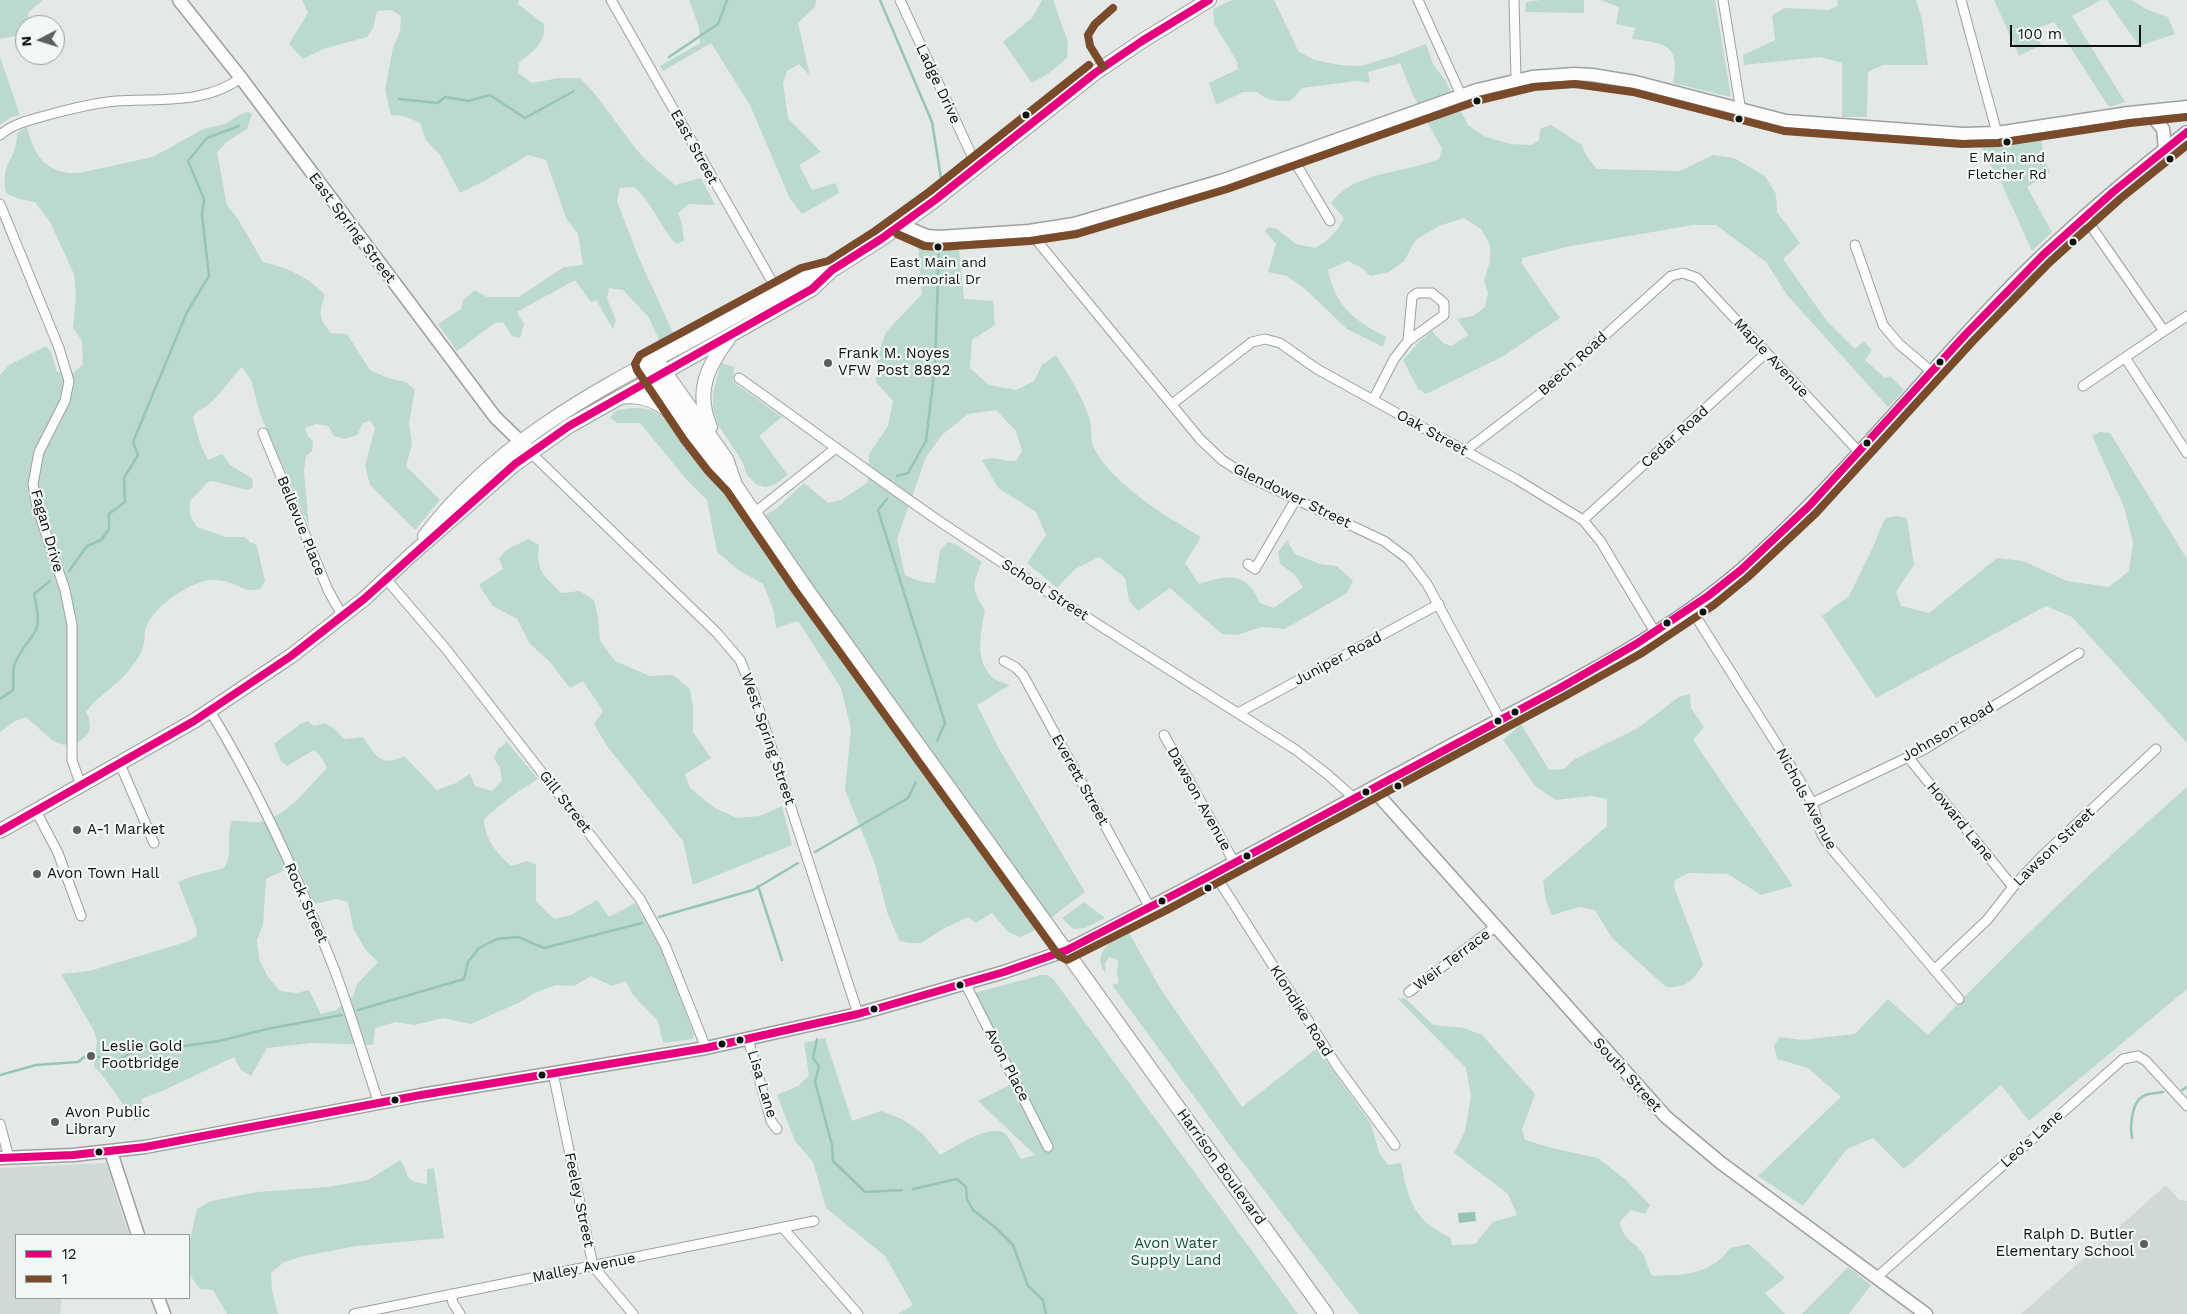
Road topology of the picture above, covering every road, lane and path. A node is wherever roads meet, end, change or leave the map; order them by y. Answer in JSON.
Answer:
{"nodes":[{"id":1,"x":179,"y":0,"type":"edge"},
{"id":2,"x":611,"y":0,"type":"edge"},
{"id":3,"x":900,"y":0,"type":"edge"},
{"id":4,"x":1209,"y":0,"type":"edge"},
{"id":5,"x":1418,"y":0,"type":"edge"},
{"id":6,"x":1514,"y":0,"type":"edge"},
{"id":7,"x":1723,"y":0,"type":"edge"},
{"id":8,"x":1961,"y":0,"type":"edge"},
{"id":9,"x":241,"y":78,"type":"junction"},
{"id":10,"x":1516,"y":79,"type":"junction"},
{"id":11,"x":1461,"y":96,"type":"junction"},
{"id":12,"x":2187,"y":107,"type":"edge"},
{"id":13,"x":1741,"y":111,"type":"junction"},
{"id":14,"x":2148,"y":111,"type":"junction"},
{"id":15,"x":2187,"y":132,"type":"edge"},
{"id":16,"x":1998,"y":134,"type":"junction"},
{"id":17,"x":0,"y":136,"type":"edge"},
{"id":18,"x":2165,"y":149,"type":"junction"},
{"id":19,"x":1292,"y":157,"type":"junction"},
{"id":20,"x":977,"y":167,"type":"junction"},
{"id":21,"x":0,"y":204,"type":"edge"},
{"id":22,"x":2084,"y":216,"type":"junction"},
{"id":23,"x":1330,"y":220,"type":"dead end"},
{"id":24,"x":901,"y":225,"type":"junction"},
{"id":25,"x":1028,"y":231,"type":"junction"},
{"id":26,"x":1855,"y":245,"type":"dead end"},
{"id":27,"x":832,"y":270,"type":"junction"},
{"id":28,"x":1677,"y":274,"type":"joint"},
{"id":29,"x":778,"y":292,"type":"junction"},
{"id":30,"x":2187,"y":316,"type":"edge"},
{"id":31,"x":2164,"y":331,"type":"junction"},
{"id":32,"x":731,"y":335,"type":"junction"},
{"id":33,"x":1408,"y":341,"type":"junction"},
{"id":34,"x":1766,"y":353,"type":"junction"},
{"id":35,"x":2126,"y":359,"type":"junction"},
{"id":36,"x":650,"y":361,"type":"junction"},
{"id":37,"x":1932,"y":372,"type":"junction"},
{"id":38,"x":658,"y":375,"type":"junction"},
{"id":39,"x":739,"y":378,"type":"dead end"},
{"id":40,"x":2083,"y":386,"type":"dead end"},
{"id":41,"x":615,"y":398,"type":"junction"},
{"id":42,"x":1373,"y":400,"type":"junction"},
{"id":43,"x":1172,"y":404,"type":"junction"},
{"id":44,"x":263,"y":433,"type":"dead end"},
{"id":45,"x":692,"y":434,"type":"junction"},
{"id":46,"x":520,"y":442,"type":"junction"},
{"id":47,"x":836,"y":448,"type":"junction"},
{"id":48,"x":530,"y":452,"type":"junction"},
{"id":49,"x":1465,"y":452,"type":"junction"},
{"id":50,"x":1860,"y":453,"type":"junction"},
{"id":51,"x":2187,"y":453,"type":"edge"},
{"id":52,"x":726,"y":459,"type":"junction"},
{"id":53,"x":736,"y":485,"type":"junction"},
{"id":54,"x":1296,"y":500,"type":"junction"},
{"id":55,"x":754,"y":513,"type":"junction"},
{"id":56,"x":1583,"y":520,"type":"junction"},
{"id":57,"x":410,"y":555,"type":"junction"},
{"id":58,"x":1248,"y":564,"type":"dead end"},
{"id":59,"x":386,"y":579,"type":"junction"},
{"id":60,"x":1439,"y":604,"type":"junction"},
{"id":61,"x":1691,"y":609,"type":"junction"},
{"id":62,"x":343,"y":617,"type":"junction"},
{"id":63,"x":1655,"y":632,"type":"junction"},
{"id":64,"x":2079,"y":653,"type":"dead end"},
{"id":65,"x":1004,"y":662,"type":"dead end"},
{"id":66,"x":210,"y":711,"type":"junction"},
{"id":67,"x":1238,"y":713,"type":"junction"},
{"id":68,"x":1500,"y":719,"type":"junction"},
{"id":69,"x":1164,"y":735,"type":"dead end"},
{"id":70,"x":2156,"y":749,"type":"dead end"},
{"id":71,"x":1908,"y":757,"type":"junction"},
{"id":72,"x":120,"y":764,"type":"junction"},
{"id":73,"x":81,"y":786,"type":"junction"},
{"id":74,"x":1372,"y":788,"type":"junction"},
{"id":75,"x":1354,"y":798,"type":"junction"},
{"id":76,"x":1812,"y":803,"type":"junction"},
{"id":77,"x":36,"y":811,"type":"junction"},
{"id":78,"x":0,"y":831,"type":"edge"},
{"id":79,"x":154,"y":842,"type":"dead end"},
{"id":80,"x":1234,"y":862,"type":"junction"},
{"id":81,"x":1214,"y":873,"type":"junction"},
{"id":82,"x":2012,"y":886,"type":"junction"},
{"id":83,"x":1149,"y":906,"type":"junction"},
{"id":84,"x":81,"y":916,"type":"dead end"},
{"id":85,"x":1495,"y":927,"type":"junction"},
{"id":86,"x":1067,"y":950,"type":"junction"},
{"id":87,"x":1934,"y":970,"type":"junction"},
{"id":88,"x":965,"y":983,"type":"junction"},
{"id":89,"x":1408,"y":992,"type":"dead end"},
{"id":90,"x":1959,"y":999,"type":"dead end"},
{"id":91,"x":858,"y":1014,"type":"junction"},
{"id":92,"x":748,"y":1039,"type":"junction"},
{"id":93,"x":706,"y":1048,"type":"junction"},
{"id":94,"x":553,"y":1073,"type":"junction"},
{"id":95,"x":379,"y":1104,"type":"junction"},
{"id":96,"x":2187,"y":1106,"type":"edge"},
{"id":97,"x":0,"y":1124,"type":"edge"},
{"id":98,"x":777,"y":1129,"type":"dead end"},
{"id":99,"x":1395,"y":1145,"type":"dead end"},
{"id":100,"x":1048,"y":1147,"type":"dead end"},
{"id":101,"x":111,"y":1152,"type":"junction"},
{"id":102,"x":5,"y":1158,"type":"edge"},
{"id":103,"x":814,"y":1221,"type":"dead end"},
{"id":104,"x":783,"y":1228,"type":"junction"},
{"id":105,"x":138,"y":1234,"type":"edge"},
{"id":106,"x":593,"y":1266,"type":"junction"},
{"id":107,"x":1877,"y":1277,"type":"junction"},
{"id":108,"x":451,"y":1294,"type":"junction"},
{"id":109,"x":158,"y":1299,"type":"edge"},
{"id":110,"x":164,"y":1314,"type":"edge"},
{"id":111,"x":354,"y":1314,"type":"edge"},
{"id":112,"x":460,"y":1314,"type":"edge"},
{"id":113,"x":633,"y":1314,"type":"edge"},
{"id":114,"x":858,"y":1314,"type":"edge"},
{"id":115,"x":1326,"y":1314,"type":"edge"},
{"id":116,"x":1926,"y":1314,"type":"edge"}],
"edges":[{"from":1,"to":9,"type":"main road","name":"East Spring Street"},
{"from":2,"to":29,"type":"street","name":"East Street"},
{"from":3,"to":20,"type":"street","name":"Ladge Drive"},
{"from":4,"to":20,"type":"main road"},
{"from":5,"to":11,"type":"street"},
{"from":6,"to":10,"type":"street"},
{"from":7,"to":13,"type":"street"},
{"from":8,"to":16,"type":"street"},
{"from":9,"to":17,"type":"street"},
{"from":9,"to":46,"type":"main road","name":"East Spring Street"},
{"from":10,"to":11,"type":"main road"},
{"from":10,"to":13,"type":"main road"},
{"from":11,"to":19,"type":"main road"},
{"from":12,"to":14,"type":"main road"},
{"from":13,"to":16,"type":"main road"},
{"from":14,"to":16,"type":"main road"},
{"from":14,"to":18,"type":"main road"},
{"from":15,"to":18,"type":"main road"},
{"from":18,"to":22,"type":"main road"},
{"from":19,"to":23,"type":"street"},
{"from":19,"to":25,"type":"main road"},
{"from":20,"to":24,"type":"main road"},
{"from":21,"to":73,"type":"street","name":"Fagan Drive"},
{"from":22,"to":31,"type":"street"},
{"from":22,"to":37,"type":"main road"},
{"from":24,"to":25,"type":"main road"},
{"from":24,"to":27,"type":"main road"},
{"from":25,"to":43,"type":"street","name":"Glendower Street"},
{"from":26,"to":37,"type":"street"},
{"from":27,"to":29,"type":"main road"},
{"from":27,"to":32,"type":"main road"},
{"from":28,"to":34,"type":"street","name":"Maple Avenue"},
{"from":28,"to":49,"type":"street","name":"Beech Road"},
{"from":29,"to":36,"type":"main road"},
{"from":30,"to":31,"type":"street"},
{"from":31,"to":35,"type":"street"},
{"from":32,"to":38,"type":"main road"},
{"from":32,"to":52,"type":"main road"},
{"from":33,"to":33,"type":"street"},
{"from":33,"to":42,"type":"street"},
{"from":34,"to":50,"type":"street","name":"Maple Avenue"},
{"from":34,"to":56,"type":"street","name":"Cedar Road"},
{"from":35,"to":40,"type":"street"},
{"from":35,"to":51,"type":"street"},
{"from":36,"to":38,"type":"main road"},
{"from":36,"to":46,"type":"main road"},
{"from":37,"to":50,"type":"main road"},
{"from":38,"to":41,"type":"main road"},
{"from":38,"to":45,"type":"main road"},
{"from":38,"to":52,"type":"main road"},
{"from":39,"to":47,"type":"street","name":"School Street"},
{"from":41,"to":45,"type":"main road"},
{"from":41,"to":48,"type":"main road"},
{"from":42,"to":43,"type":"street","name":"Oak Street"},
{"from":42,"to":49,"type":"street","name":"Oak Street"},
{"from":43,"to":54,"type":"street","name":"Glendower Street"},
{"from":44,"to":62,"type":"street","name":"Bellevue Place"},
{"from":45,"to":53,"type":"main road"},
{"from":46,"to":48,"type":"main road","name":"East Spring Street"},
{"from":46,"to":57,"type":"main road"},
{"from":47,"to":55,"type":"street"},
{"from":47,"to":67,"type":"street","name":"School Street"},
{"from":48,"to":57,"type":"main road"},
{"from":48,"to":91,"type":"street","name":"West Spring Street"},
{"from":49,"to":56,"type":"street","name":"Oak Street"},
{"from":50,"to":61,"type":"main road"},
{"from":52,"to":53,"type":"main road"},
{"from":53,"to":55,"type":"main road","name":"Harrison Boulevard"},
{"from":54,"to":58,"type":"street"},
{"from":54,"to":60,"type":"street","name":"Glendower Street"},
{"from":55,"to":86,"type":"main road","name":"Harrison Boulevard"},
{"from":56,"to":63,"type":"street","name":"Oak Street"},
{"from":57,"to":59,"type":"main road"},
{"from":59,"to":62,"type":"main road"},
{"from":59,"to":93,"type":"street","name":"Gill Street"},
{"from":60,"to":67,"type":"street","name":"Juniper Road"},
{"from":60,"to":68,"type":"street","name":"Glendower Street"},
{"from":61,"to":63,"type":"main road"},
{"from":61,"to":76,"type":"street","name":"Nichols Avenue"},
{"from":62,"to":66,"type":"main road"},
{"from":63,"to":68,"type":"main road"},
{"from":64,"to":71,"type":"street","name":"Johnson Road"},
{"from":65,"to":83,"type":"street","name":"Everett Street"},
{"from":66,"to":72,"type":"main road"},
{"from":66,"to":95,"type":"street","name":"Rock Street"},
{"from":67,"to":75,"type":"street","name":"School Street"},
{"from":68,"to":74,"type":"main road"},
{"from":69,"to":80,"type":"street","name":"Dawson Avenue"},
{"from":70,"to":82,"type":"street","name":"Lawson Street"},
{"from":71,"to":76,"type":"street","name":"Johnson Road"},
{"from":71,"to":82,"type":"street","name":"Howard Lane"},
{"from":72,"to":73,"type":"main road"},
{"from":72,"to":79,"type":"street"},
{"from":73,"to":77,"type":"main road"},
{"from":74,"to":75,"type":"main road"},
{"from":74,"to":85,"type":"main road","name":"South Street"},
{"from":75,"to":80,"type":"main road"},
{"from":76,"to":87,"type":"street","name":"Nichols Avenue"},
{"from":77,"to":78,"type":"main road"},
{"from":77,"to":84,"type":"street"},
{"from":80,"to":81,"type":"main road"},
{"from":81,"to":83,"type":"main road"},
{"from":81,"to":99,"type":"street","name":"Klondike Road"},
{"from":82,"to":87,"type":"street","name":"Lawson Street"},
{"from":83,"to":86,"type":"main road"},
{"from":85,"to":89,"type":"street","name":"Weir Terrace"},
{"from":85,"to":107,"type":"main road","name":"South Street"},
{"from":86,"to":88,"type":"main road"},
{"from":86,"to":115,"type":"main road","name":"Harrison Boulevard"},
{"from":87,"to":90,"type":"street","name":"Nichols Avenue"},
{"from":88,"to":91,"type":"main road"},
{"from":88,"to":100,"type":"street","name":"Avon Place"},
{"from":91,"to":92,"type":"main road"},
{"from":92,"to":93,"type":"main road"},
{"from":92,"to":98,"type":"street","name":"Lisa Lane"},
{"from":93,"to":94,"type":"main road"},
{"from":94,"to":95,"type":"main road"},
{"from":94,"to":106,"type":"street","name":"Feeley Street"},
{"from":95,"to":101,"type":"main road"},
{"from":96,"to":107,"type":"street","name":"Leo's Lane"},
{"from":97,"to":102,"type":"street"},
{"from":101,"to":102,"type":"main road"},
{"from":101,"to":105,"type":"main road"},
{"from":103,"to":104,"type":"street","name":"Malley Avenue"},
{"from":104,"to":106,"type":"street","name":"Malley Avenue"},
{"from":104,"to":114,"type":"street"},
{"from":106,"to":108,"type":"street","name":"Malley Avenue"},
{"from":106,"to":113,"type":"street","name":"Feeley Street"},
{"from":107,"to":116,"type":"main road","name":"South Street"},
{"from":108,"to":111,"type":"street","name":"Malley Avenue"},
{"from":108,"to":112,"type":"street"},
{"from":109,"to":110,"type":"main road"}]}
